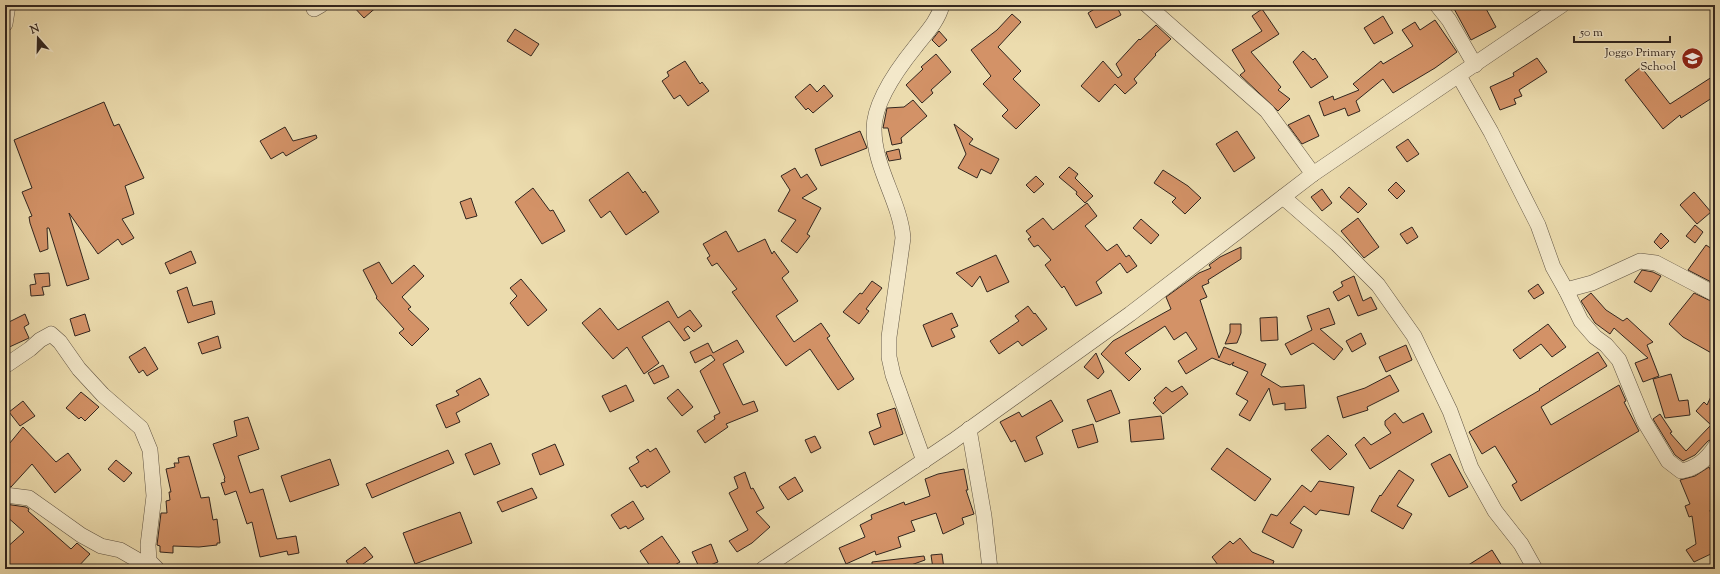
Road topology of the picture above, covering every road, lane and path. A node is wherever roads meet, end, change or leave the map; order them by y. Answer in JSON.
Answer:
{"nodes":[{"id":1,"x":8,"y":5,"type":"edge"},
{"id":2,"x":942,"y":5,"type":"edge"},
{"id":3,"x":1147,"y":5,"type":"edge"},
{"id":4,"x":1437,"y":5,"type":"edge"},
{"id":5,"x":1562,"y":5,"type":"edge"},
{"id":6,"x":5,"y":24,"type":"edge"},
{"id":7,"x":1475,"y":65,"type":"junction"},
{"id":8,"x":1459,"y":76,"type":"junction"},
{"id":9,"x":1313,"y":174,"type":"junction"},
{"id":10,"x":1283,"y":197,"type":"junction"},
{"id":11,"x":1566,"y":290,"type":"junction"},
{"id":12,"x":1715,"y":294,"type":"edge"},
{"id":13,"x":5,"y":366,"type":"edge"},
{"id":14,"x":969,"y":429,"type":"junction"},
{"id":15,"x":1715,"y":447,"type":"edge"},
{"id":16,"x":924,"y":461,"type":"junction"},
{"id":17,"x":5,"y":495,"type":"edge"},
{"id":18,"x":153,"y":569,"type":"edge"},
{"id":19,"x":157,"y":569,"type":"edge"},
{"id":20,"x":763,"y":569,"type":"edge"},
{"id":21,"x":990,"y":569,"type":"edge"},
{"id":22,"x":1535,"y":569,"type":"edge"}],
"edges":[{"from":1,"to":6,"type":"street"},
{"from":2,"to":16,"type":"street"},
{"from":3,"to":9,"type":"street"},
{"from":4,"to":7,"type":"street"},
{"from":5,"to":7,"type":"street"},
{"from":7,"to":8,"type":"street"},
{"from":8,"to":9,"type":"street"},
{"from":8,"to":11,"type":"street"},
{"from":9,"to":10,"type":"street"},
{"from":10,"to":14,"type":"street"},
{"from":10,"to":22,"type":"street"},
{"from":11,"to":12,"type":"street"},
{"from":11,"to":15,"type":"street"},
{"from":13,"to":19,"type":"street"},
{"from":14,"to":16,"type":"street"},
{"from":14,"to":21,"type":"street"},
{"from":16,"to":20,"type":"street"},
{"from":17,"to":18,"type":"street"}]}
